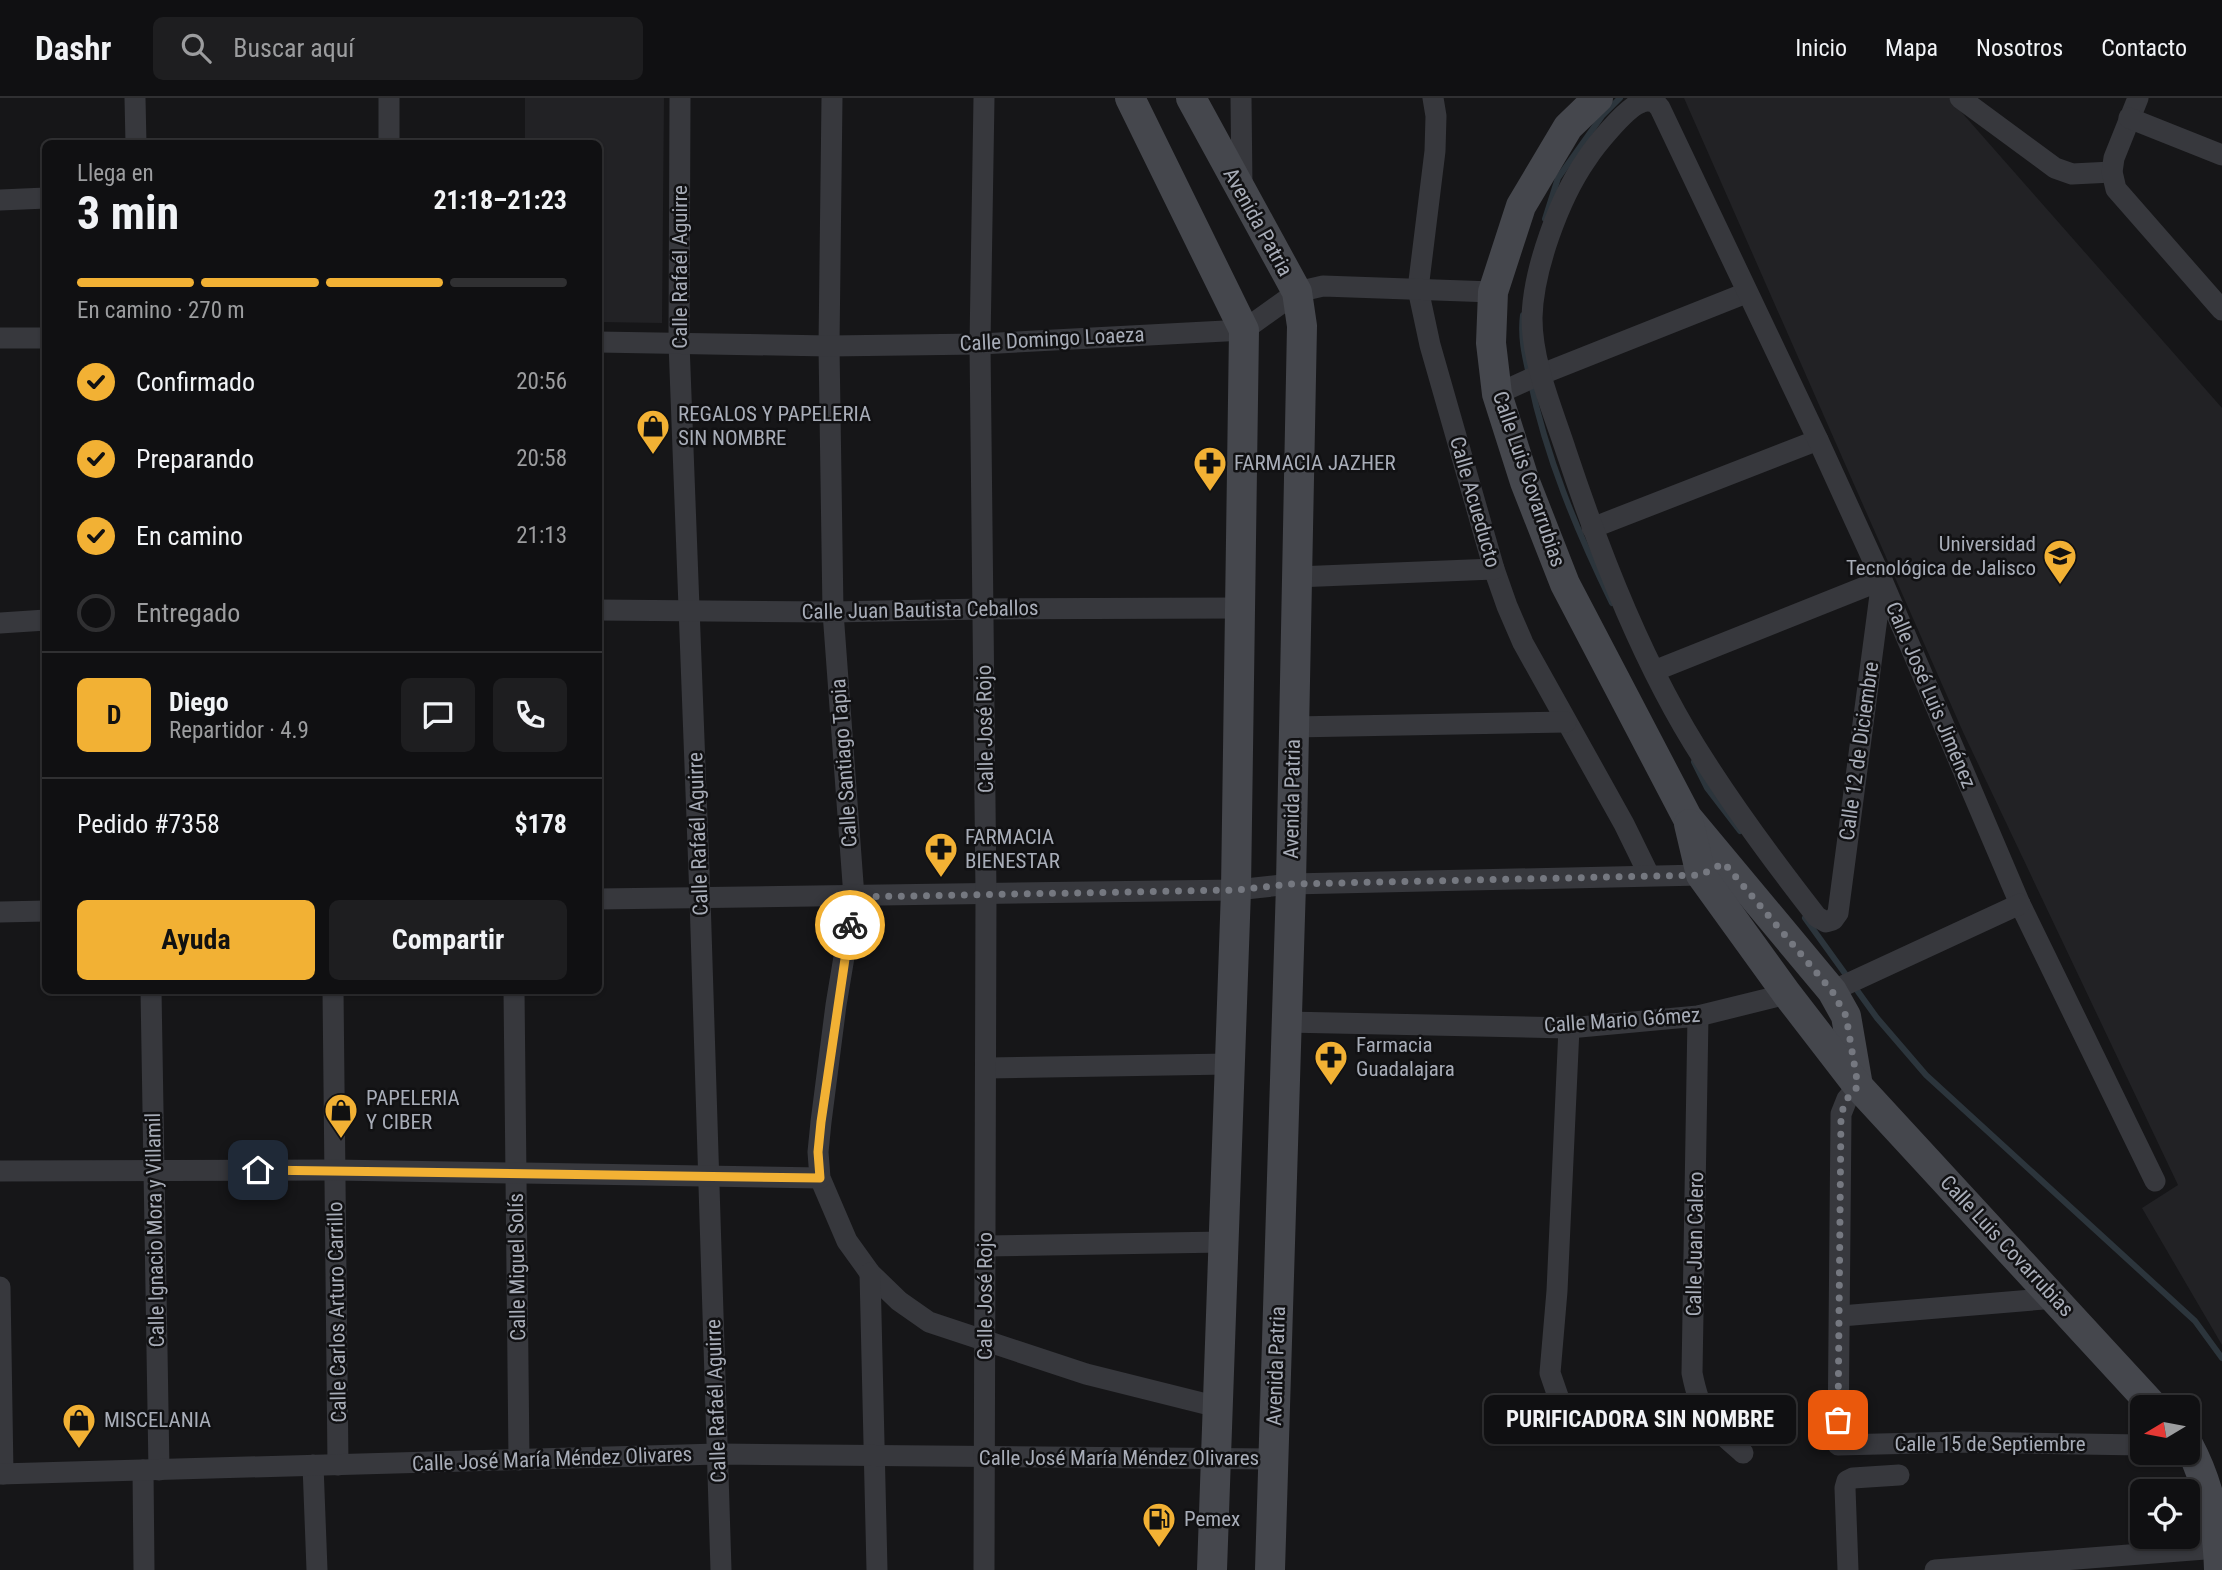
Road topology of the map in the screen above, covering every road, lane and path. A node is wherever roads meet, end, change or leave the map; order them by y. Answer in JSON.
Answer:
{"nodes":[{"id":1,"x":135,"y":98,"type":"edge"},
{"id":2,"x":388,"y":98,"type":"edge"},
{"id":3,"x":680,"y":98,"type":"edge"},
{"id":4,"x":832,"y":98,"type":"edge"},
{"id":5,"x":984,"y":98,"type":"edge"},
{"id":6,"x":1130,"y":98,"type":"edge"},
{"id":7,"x":1191,"y":98,"type":"edge"},
{"id":8,"x":1241,"y":98,"type":"edge"},
{"id":9,"x":1433,"y":98,"type":"edge"},
{"id":10,"x":1598,"y":98,"type":"edge"},
{"id":11,"x":1960,"y":98,"type":"edge"},
{"id":12,"x":2138,"y":98,"type":"edge"},
{"id":13,"x":2129,"y":118,"type":"junction"},
{"id":14,"x":136,"y":140,"type":"edge"},
{"id":15,"x":389,"y":140,"type":"edge"},
{"id":16,"x":2222,"y":155,"type":"edge"},
{"id":17,"x":2112,"y":172,"type":"junction"},
{"id":18,"x":1242,"y":191,"type":"junction"},
{"id":19,"x":42,"y":198,"type":"edge"},
{"id":20,"x":0,"y":200,"type":"edge"},
{"id":21,"x":1418,"y":289,"type":"junction"},
{"id":22,"x":1297,"y":292,"type":"junction"},
{"id":23,"x":1493,"y":292,"type":"junction"},
{"id":24,"x":1746,"y":293,"type":"junction"},
{"id":25,"x":2222,"y":310,"type":"edge"},
{"id":26,"x":1244,"y":330,"type":"junction"},
{"id":27,"x":0,"y":338,"type":"edge"},
{"id":28,"x":42,"y":338,"type":"edge"},
{"id":29,"x":602,"y":342,"type":"edge"},
{"id":30,"x":679,"y":343,"type":"junction"},
{"id":31,"x":980,"y":344,"type":"junction"},
{"id":32,"x":829,"y":346,"type":"junction"},
{"id":33,"x":1521,"y":383,"type":"junction"},
{"id":34,"x":1818,"y":440,"type":"junction"},
{"id":35,"x":1592,"y":528,"type":"junction"},
{"id":36,"x":1494,"y":569,"type":"junction"},
{"id":37,"x":1296,"y":578,"type":"junction"},
{"id":38,"x":1882,"y":580,"type":"junction"},
{"id":39,"x":1241,"y":608,"type":"junction"},
{"id":40,"x":983,"y":609,"type":"junction"},
{"id":41,"x":602,"y":610,"type":"edge"},
{"id":42,"x":690,"y":610,"type":"junction"},
{"id":43,"x":833,"y":612,"type":"junction"},
{"id":44,"x":42,"y":620,"type":"edge"},
{"id":45,"x":0,"y":623,"type":"edge"},
{"id":46,"x":1654,"y":671,"type":"junction"},
{"id":47,"x":1566,"y":722,"type":"junction"},
{"id":48,"x":1293,"y":727,"type":"junction"},
{"id":49,"x":1712,"y":869,"type":"junction"},
{"id":50,"x":1649,"y":876,"type":"junction"},
{"id":51,"x":1291,"y":884,"type":"junction"},
{"id":52,"x":1236,"y":890,"type":"junction"},
{"id":53,"x":986,"y":894,"type":"junction"},
{"id":54,"x":854,"y":897,"type":"junction"},
{"id":55,"x":700,"y":898,"type":"junction"},
{"id":56,"x":602,"y":899,"type":"edge"},
{"id":57,"x":2020,"y":904,"type":"junction"},
{"id":58,"x":42,"y":911,"type":"edge"},
{"id":59,"x":0,"y":912,"type":"edge"},
{"id":60,"x":1838,"y":988,"type":"junction"},
{"id":61,"x":151,"y":994,"type":"edge"},
{"id":62,"x":332,"y":994,"type":"edge"},
{"id":63,"x":514,"y":994,"type":"edge"},
{"id":64,"x":1787,"y":994,"type":"junction"},
{"id":65,"x":1698,"y":1016,"type":"junction"},
{"id":66,"x":1286,"y":1022,"type":"junction"},
{"id":67,"x":1569,"y":1028,"type":"junction"},
{"id":68,"x":1230,"y":1065,"type":"junction"},
{"id":69,"x":986,"y":1068,"type":"junction"},
{"id":70,"x":1858,"y":1086,"type":"junction"},
{"id":71,"x":154,"y":1170,"type":"junction"},
{"id":72,"x":335,"y":1170,"type":"junction"},
{"id":73,"x":0,"y":1171,"type":"edge"},
{"id":74,"x":516,"y":1174,"type":"junction"},
{"id":75,"x":708,"y":1177,"type":"junction"},
{"id":76,"x":820,"y":1178,"type":"junction"},
{"id":77,"x":2155,"y":1181,"type":"dead end"},
{"id":78,"x":1223,"y":1242,"type":"junction"},
{"id":79,"x":985,"y":1246,"type":"junction"},
{"id":80,"x":870,"y":1273,"type":"junction"},
{"id":81,"x":0,"y":1287,"type":"edge"},
{"id":82,"x":2056,"y":1298,"type":"junction"},
{"id":83,"x":1841,"y":1316,"type":"junction"},
{"id":84,"x":985,"y":1341,"type":"junction"},
{"id":85,"x":2143,"y":1395,"type":"edge"},
{"id":86,"x":1218,"y":1408,"type":"junction"},
{"id":87,"x":1592,"y":1433,"type":"dead end"},
{"id":88,"x":2130,"y":1445,"type":"edge"},
{"id":89,"x":1743,"y":1453,"type":"dead end"},
{"id":90,"x":718,"y":1454,"type":"junction"},
{"id":91,"x":874,"y":1456,"type":"junction"},
{"id":92,"x":983,"y":1457,"type":"junction"},
{"id":93,"x":1216,"y":1458,"type":"junction"},
{"id":94,"x":1273,"y":1459,"type":"junction"},
{"id":95,"x":519,"y":1460,"type":"junction"},
{"id":96,"x":313,"y":1465,"type":"junction"},
{"id":97,"x":338,"y":1465,"type":"junction"},
{"id":98,"x":2196,"y":1465,"type":"edge"},
{"id":99,"x":151,"y":1470,"type":"junction"},
{"id":100,"x":1,"y":1474,"type":"edge"},
{"id":101,"x":1899,"y":1475,"type":"dead end"},
{"id":102,"x":2219,"y":1559,"type":"edge"},
{"id":103,"x":144,"y":1570,"type":"edge"},
{"id":104,"x":317,"y":1570,"type":"edge"},
{"id":105,"x":721,"y":1570,"type":"edge"},
{"id":106,"x":877,"y":1570,"type":"edge"},
{"id":107,"x":984,"y":1570,"type":"edge"},
{"id":108,"x":1212,"y":1570,"type":"edge"},
{"id":109,"x":1270,"y":1570,"type":"edge"},
{"id":110,"x":1848,"y":1570,"type":"edge"},
{"id":111,"x":1935,"y":1570,"type":"edge"}],
"edges":[{"from":1,"to":14,"type":"street"},
{"from":2,"to":15,"type":"street"},
{"from":3,"to":30,"type":"street","name":"Calle Rafaél Aguirre"},
{"from":4,"to":32,"type":"street","name":"Calle Santiago Tapia"},
{"from":5,"to":31,"type":"street","name":"Calle José Rojo"},
{"from":6,"to":26,"type":"street"},
{"from":7,"to":18,"type":"street","name":"Avenida Patria"},
{"from":8,"to":18,"type":"street"},
{"from":9,"to":21,"type":"street","name":"Calle Acueducto"},
{"from":10,"to":23,"type":"street","name":"Calle Luis Covarrubias"},
{"from":11,"to":17,"type":"street"},
{"from":12,"to":13,"type":"street"},
{"from":13,"to":16,"type":"street"},
{"from":13,"to":17,"type":"street"},
{"from":17,"to":25,"type":"street"},
{"from":18,"to":22,"type":"street","name":"Avenida Patria"},
{"from":19,"to":20,"type":"street"},
{"from":21,"to":22,"type":"street"},
{"from":21,"to":23,"type":"street"},
{"from":21,"to":36,"type":"street","name":"Calle Acueducto"},
{"from":22,"to":26,"type":"street"},
{"from":22,"to":37,"type":"street","name":"Avenida Patria"},
{"from":23,"to":33,"type":"street","name":"Calle Luis Covarrubias"},
{"from":24,"to":33,"type":"street"},
{"from":24,"to":33,"type":"street","name":"Calle José Luis Jiménez"},
{"from":24,"to":34,"type":"street","name":"Calle José Luis Jiménez"},
{"from":26,"to":31,"type":"street","name":"Calle Domingo Loaeza"},
{"from":26,"to":39,"type":"street"},
{"from":27,"to":28,"type":"street"},
{"from":29,"to":30,"type":"street","name":"Calle Domingo Loaeza"},
{"from":30,"to":32,"type":"street","name":"Calle Domingo Loaeza"},
{"from":30,"to":42,"type":"street","name":"Calle Rafaél Aguirre"},
{"from":31,"to":32,"type":"street","name":"Calle Domingo Loaeza"},
{"from":31,"to":40,"type":"street","name":"Calle José Rojo"},
{"from":32,"to":43,"type":"street","name":"Calle Santiago Tapia"},
{"from":33,"to":35,"type":"street"},
{"from":33,"to":49,"type":"street","name":"Calle Luis Covarrubias"},
{"from":34,"to":35,"type":"street"},
{"from":34,"to":38,"type":"street","name":"Calle José Luis Jiménez"},
{"from":35,"to":46,"type":"street"},
{"from":36,"to":37,"type":"street"},
{"from":36,"to":47,"type":"street","name":"Calle Acueducto"},
{"from":37,"to":48,"type":"street","name":"Avenida Patria"},
{"from":38,"to":46,"type":"street"},
{"from":38,"to":46,"type":"street","name":"Calle 12 de Diciembre"},
{"from":38,"to":57,"type":"street","name":"Calle José Luis Jiménez"},
{"from":39,"to":40,"type":"street","name":"Calle Juan Bautista Ceballos"},
{"from":39,"to":52,"type":"street"},
{"from":40,"to":43,"type":"street","name":"Calle Juan Bautista Ceballos"},
{"from":40,"to":53,"type":"street","name":"Calle José Rojo"},
{"from":41,"to":42,"type":"street","name":"Calle Juan Bautista Ceballos"},
{"from":42,"to":43,"type":"street","name":"Calle Juan Bautista Ceballos"},
{"from":42,"to":55,"type":"street","name":"Calle Rafaél Aguirre"},
{"from":43,"to":54,"type":"street","name":"Calle Santiago Tapia"},
{"from":44,"to":45,"type":"street"},
{"from":47,"to":48,"type":"street"},
{"from":47,"to":50,"type":"street","name":"Calle Acueducto"},
{"from":48,"to":51,"type":"street","name":"Avenida Patria"},
{"from":49,"to":50,"type":"street"},
{"from":49,"to":60,"type":"street","name":"Calle Luis Covarrubias"},
{"from":49,"to":64,"type":"street","name":"Calle Luis Covarrubias"},
{"from":50,"to":51,"type":"street"},
{"from":51,"to":52,"type":"street"},
{"from":51,"to":66,"type":"street","name":"Avenida Patria"},
{"from":52,"to":53,"type":"street"},
{"from":52,"to":68,"type":"street"},
{"from":53,"to":54,"type":"street"},
{"from":53,"to":69,"type":"street","name":"Calle José Rojo"},
{"from":54,"to":55,"type":"street"},
{"from":54,"to":76,"type":"street","name":"Calle Santiago Tapia"},
{"from":55,"to":56,"type":"street"},
{"from":55,"to":75,"type":"street","name":"Calle Rafaél Aguirre"},
{"from":57,"to":60,"type":"street"},
{"from":57,"to":77,"type":"street","name":"Calle José Luis Jiménez"},
{"from":58,"to":59,"type":"street"},
{"from":60,"to":70,"type":"street","name":"Calle Luis Covarrubias"},
{"from":61,"to":71,"type":"street","name":"Calle Ignacio Mora y Villamil"},
{"from":62,"to":72,"type":"street","name":"Calle Carlos Arturo Carrillo"},
{"from":63,"to":74,"type":"street","name":"Calle Miguel Solís"},
{"from":64,"to":65,"type":"street","name":"Calle Mario Gómez"},
{"from":64,"to":70,"type":"street","name":"Calle Luis Covarrubias"},
{"from":65,"to":67,"type":"street","name":"Calle Mario Gómez"},
{"from":65,"to":89,"type":"street","name":"Calle Juan Calero"},
{"from":66,"to":67,"type":"street","name":"Calle Mario Gómez"},
{"from":66,"to":94,"type":"street","name":"Avenida Patria"},
{"from":67,"to":87,"type":"street"},
{"from":68,"to":69,"type":"street"},
{"from":68,"to":78,"type":"street"},
{"from":69,"to":79,"type":"street","name":"Calle José Rojo"},
{"from":70,"to":82,"type":"street","name":"Calle Luis Covarrubias"},
{"from":70,"to":83,"type":"street"},
{"from":71,"to":72,"type":"street"},
{"from":71,"to":73,"type":"street"},
{"from":71,"to":99,"type":"street","name":"Calle Ignacio Mora y Villamil"},
{"from":72,"to":74,"type":"street"},
{"from":72,"to":97,"type":"street","name":"Calle Carlos Arturo Carrillo"},
{"from":74,"to":75,"type":"street"},
{"from":74,"to":95,"type":"street","name":"Calle Miguel Solís"},
{"from":75,"to":76,"type":"street"},
{"from":75,"to":90,"type":"street","name":"Calle Rafaél Aguirre"},
{"from":76,"to":80,"type":"street"},
{"from":78,"to":79,"type":"street"},
{"from":78,"to":86,"type":"street"},
{"from":79,"to":84,"type":"street","name":"Calle José Rojo"},
{"from":80,"to":84,"type":"street"},
{"from":80,"to":91,"type":"street"},
{"from":81,"to":100,"type":"street"},
{"from":82,"to":83,"type":"street"},
{"from":82,"to":85,"type":"street","name":"Calle Luis Covarrubias"},
{"from":83,"to":88,"type":"street","name":"Calle 15 de Septiembre"},
{"from":84,"to":86,"type":"street"},
{"from":84,"to":92,"type":"street","name":"Calle José Rojo"},
{"from":86,"to":93,"type":"street"},
{"from":90,"to":91,"type":"street","name":"Calle José María Méndez Olivares"},
{"from":90,"to":95,"type":"street","name":"Calle José María Méndez Olivares"},
{"from":90,"to":105,"type":"street","name":"Calle Rafaél Aguirre"},
{"from":91,"to":92,"type":"street","name":"Calle José María Méndez Olivares"},
{"from":91,"to":106,"type":"street"},
{"from":92,"to":93,"type":"street","name":"Calle José María Méndez Olivares"},
{"from":92,"to":107,"type":"street","name":"Calle José Rojo"},
{"from":93,"to":94,"type":"street","name":"Calle José María Méndez Olivares"},
{"from":93,"to":108,"type":"street"},
{"from":94,"to":109,"type":"street","name":"Avenida Patria"},
{"from":95,"to":97,"type":"street","name":"Calle José María Méndez Olivares"},
{"from":96,"to":97,"type":"street","name":"Calle José María Méndez Olivares"},
{"from":96,"to":99,"type":"street","name":"Calle José María Méndez Olivares"},
{"from":96,"to":104,"type":"street"},
{"from":98,"to":102,"type":"street"},
{"from":99,"to":100,"type":"street","name":"Calle José María Méndez Olivares"},
{"from":99,"to":103,"type":"street","name":"Calle Ignacio Mora y Villamil"},
{"from":101,"to":110,"type":"street"},
{"from":102,"to":111,"type":"street"}]}
